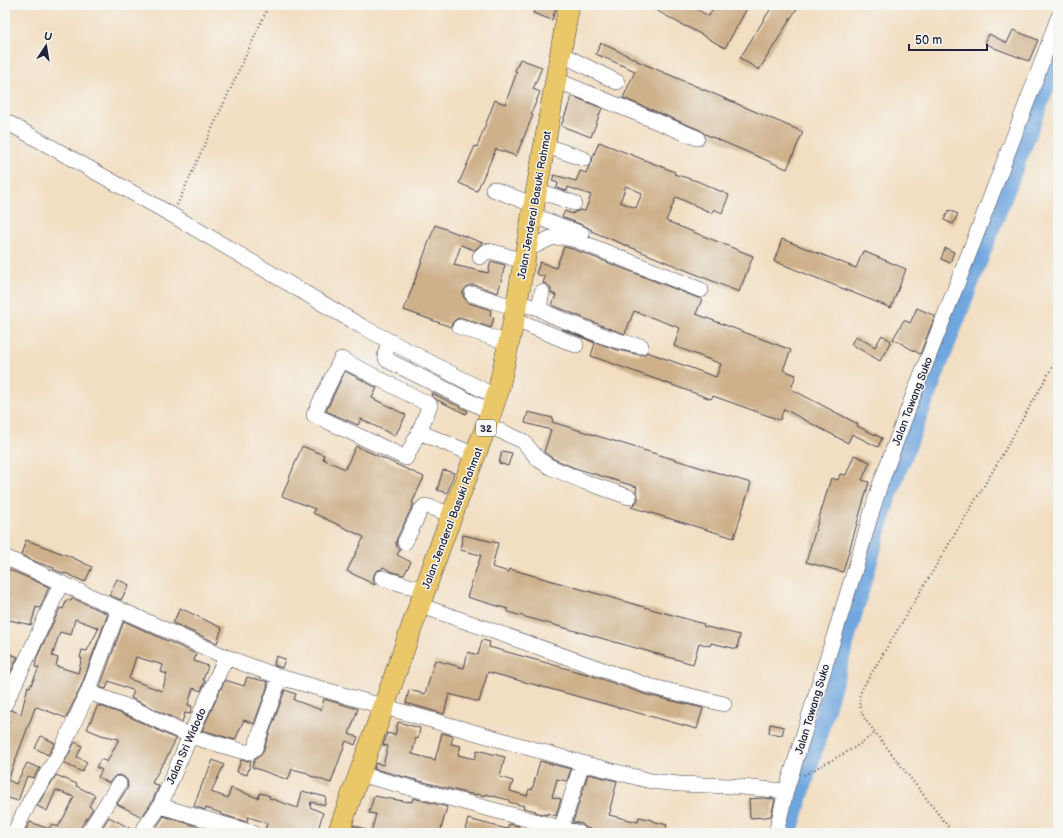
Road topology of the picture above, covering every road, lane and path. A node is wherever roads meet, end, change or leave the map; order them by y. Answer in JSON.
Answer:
{"nodes":[{"id":1,"x":269,"y":5,"type":"edge"},
{"id":2,"x":569,"y":5,"type":"edge"},
{"id":3,"x":1058,"y":18,"type":"edge"},
{"id":4,"x":561,"y":54,"type":"junction"},
{"id":5,"x":556,"y":80,"type":"junction"},
{"id":6,"x":618,"y":82,"type":"dead end"},
{"id":7,"x":5,"y":121,"type":"edge"},
{"id":8,"x":697,"y":138,"type":"dead end"},
{"id":9,"x":544,"y":145,"type":"junction"},
{"id":10,"x":584,"y":159,"type":"dead end"},
{"id":11,"x":493,"y":189,"type":"dead end"},
{"id":12,"x":534,"y":203,"type":"junction"},
{"id":13,"x":574,"y":203,"type":"dead end"},
{"id":14,"x":172,"y":215,"type":"junction"},
{"id":15,"x":525,"y":256,"type":"junction"},
{"id":16,"x":480,"y":257,"type":"dead end"},
{"id":17,"x":690,"y":275,"type":"dead end"},
{"id":18,"x":702,"y":290,"type":"dead end"},
{"id":19,"x":542,"y":292,"type":"dead end"},
{"id":20,"x":472,"y":294,"type":"dead end"},
{"id":21,"x":539,"y":308,"type":"junction"},
{"id":22,"x":516,"y":310,"type":"junction"},
{"id":23,"x":460,"y":327,"type":"dead end"},
{"id":24,"x":390,"y":341,"type":"junction"},
{"id":25,"x":509,"y":343,"type":"junction"},
{"id":26,"x":576,"y":344,"type":"dead end"},
{"id":27,"x":641,"y":346,"type":"dead end"},
{"id":28,"x":1058,"y":357,"type":"edge"},
{"id":29,"x":425,"y":359,"type":"junction"},
{"id":30,"x":447,"y":371,"type":"junction"},
{"id":31,"x":417,"y":375,"type":"junction"},
{"id":32,"x":472,"y":384,"type":"junction"},
{"id":33,"x":439,"y":386,"type":"junction"},
{"id":34,"x":465,"y":399,"type":"junction"},
{"id":35,"x":492,"y":411,"type":"junction"},
{"id":36,"x":419,"y":432,"type":"junction"},
{"id":37,"x":475,"y":455,"type":"junction"},
{"id":38,"x":629,"y":497,"type":"dead end"},
{"id":39,"x":452,"y":515,"type":"junction"},
{"id":40,"x":405,"y":542,"type":"dead end"},
{"id":41,"x":5,"y":557,"type":"edge"},
{"id":42,"x":382,"y":578,"type":"dead end"},
{"id":43,"x":61,"y":583,"type":"junction"},
{"id":44,"x":422,"y":597,"type":"junction"},
{"id":45,"x":119,"y":609,"type":"junction"},
{"id":46,"x":226,"y":657,"type":"junction"},
{"id":47,"x":280,"y":677,"type":"junction"},
{"id":48,"x":88,"y":692,"type":"junction"},
{"id":49,"x":5,"y":704,"type":"edge"},
{"id":50,"x":724,"y":704,"type":"dead end"},
{"id":51,"x":384,"y":706,"type":"junction"},
{"id":52,"x":875,"y":733,"type":"junction"},
{"id":53,"x":190,"y":736,"type":"junction"},
{"id":54,"x":582,"y":763,"type":"junction"},
{"id":55,"x":359,"y":774,"type":"junction"},
{"id":56,"x":803,"y":775,"type":"dead end"},
{"id":57,"x":119,"y":784,"type":"dead end"},
{"id":58,"x":786,"y":791,"type":"junction"},
{"id":59,"x":160,"y":806,"type":"junction"},
{"id":60,"x":561,"y":831,"type":"edge"},
{"id":61,"x":14,"y":833,"type":"edge"},
{"id":62,"x":88,"y":833,"type":"edge"},
{"id":63,"x":141,"y":833,"type":"edge"},
{"id":64,"x":253,"y":833,"type":"edge"},
{"id":65,"x":338,"y":833,"type":"edge"},
{"id":66,"x":579,"y":833,"type":"edge"},
{"id":67,"x":776,"y":833,"type":"edge"},
{"id":68,"x":952,"y":833,"type":"edge"}],
"edges":[{"from":1,"to":14,"type":"path"},
{"from":2,"to":4,"type":"highway","name":"Jalan Jenderal Basuki Rahmat","number":"32"},
{"from":3,"to":58,"type":"street","name":"Jalan Tawang Suko"},
{"from":4,"to":5,"type":"highway","name":"Jalan Jenderal Basuki Rahmat","number":"32"},
{"from":4,"to":6,"type":"street"},
{"from":5,"to":8,"type":"street"},
{"from":5,"to":9,"type":"highway","name":"Jalan Jenderal Basuki Rahmat","number":"32"},
{"from":7,"to":14,"type":"street"},
{"from":9,"to":10,"type":"street"},
{"from":9,"to":12,"type":"highway","name":"Jalan Jenderal Basuki Rahmat","number":"32"},
{"from":11,"to":12,"type":"street"},
{"from":12,"to":13,"type":"street"},
{"from":12,"to":15,"type":"highway","name":"Jalan Jenderal Basuki Rahmat","number":"32"},
{"from":12,"to":17,"type":"street"},
{"from":14,"to":24,"type":"street"},
{"from":15,"to":16,"type":"street"},
{"from":15,"to":18,"type":"street"},
{"from":15,"to":22,"type":"highway","name":"Jalan Jenderal Basuki Rahmat","number":"32"},
{"from":19,"to":21,"type":"street"},
{"from":20,"to":22,"type":"street"},
{"from":21,"to":22,"type":"street"},
{"from":21,"to":27,"type":"street"},
{"from":22,"to":25,"type":"highway","name":"Jalan Jenderal Basuki Rahmat","number":"32"},
{"from":22,"to":26,"type":"street"},
{"from":23,"to":25,"type":"street"},
{"from":24,"to":29,"type":"street"},
{"from":24,"to":31,"type":"street"},
{"from":25,"to":35,"type":"highway","name":"Jalan Jenderal Basuki Rahmat","number":"32"},
{"from":28,"to":52,"type":"path"},
{"from":29,"to":30,"type":"street"},
{"from":29,"to":31,"type":"street"},
{"from":30,"to":32,"type":"street"},
{"from":30,"to":33,"type":"street"},
{"from":31,"to":33,"type":"street"},
{"from":32,"to":34,"type":"street"},
{"from":32,"to":35,"type":"street"},
{"from":33,"to":34,"type":"street"},
{"from":34,"to":35,"type":"street"},
{"from":35,"to":37,"type":"highway","name":"Jalan Jenderal Basuki Rahmat","number":"32"},
{"from":35,"to":38,"type":"street"},
{"from":36,"to":36,"type":"street"},
{"from":36,"to":37,"type":"street"},
{"from":37,"to":39,"type":"highway","name":"Jalan Jenderal Basuki Rahmat","number":"32"},
{"from":39,"to":40,"type":"street"},
{"from":39,"to":44,"type":"highway","name":"Jalan Jenderal Basuki Rahmat","number":"32"},
{"from":41,"to":43,"type":"street"},
{"from":42,"to":44,"type":"street"},
{"from":43,"to":45,"type":"street"},
{"from":43,"to":49,"type":"street"},
{"from":44,"to":50,"type":"street"},
{"from":44,"to":51,"type":"highway","name":"Jalan Jenderal Basuki Rahmat","number":"32"},
{"from":45,"to":46,"type":"street"},
{"from":45,"to":48,"type":"street"},
{"from":46,"to":47,"type":"street"},
{"from":46,"to":53,"type":"street","name":"Jalan Sri Widodo"},
{"from":47,"to":51,"type":"street"},
{"from":47,"to":53,"type":"street"},
{"from":48,"to":53,"type":"street"},
{"from":48,"to":61,"type":"street"},
{"from":51,"to":54,"type":"street"},
{"from":51,"to":55,"type":"highway","name":"Jalan Jenderal Basuki Rahmat","number":"32"},
{"from":52,"to":56,"type":"path"},
{"from":52,"to":68,"type":"path"},
{"from":53,"to":59,"type":"street","name":"Jalan Sri Widodo"},
{"from":54,"to":58,"type":"street"},
{"from":54,"to":60,"type":"street"},
{"from":55,"to":60,"type":"street"},
{"from":55,"to":65,"type":"highway","name":"Jalan Jenderal Basuki Rahmat","number":"32"},
{"from":57,"to":62,"type":"street"},
{"from":58,"to":67,"type":"street","name":"Jalan Tawang Suko"},
{"from":59,"to":63,"type":"street","name":"Jalan Sri Widodo"},
{"from":59,"to":64,"type":"street"},
{"from":60,"to":66,"type":"street"}]}
